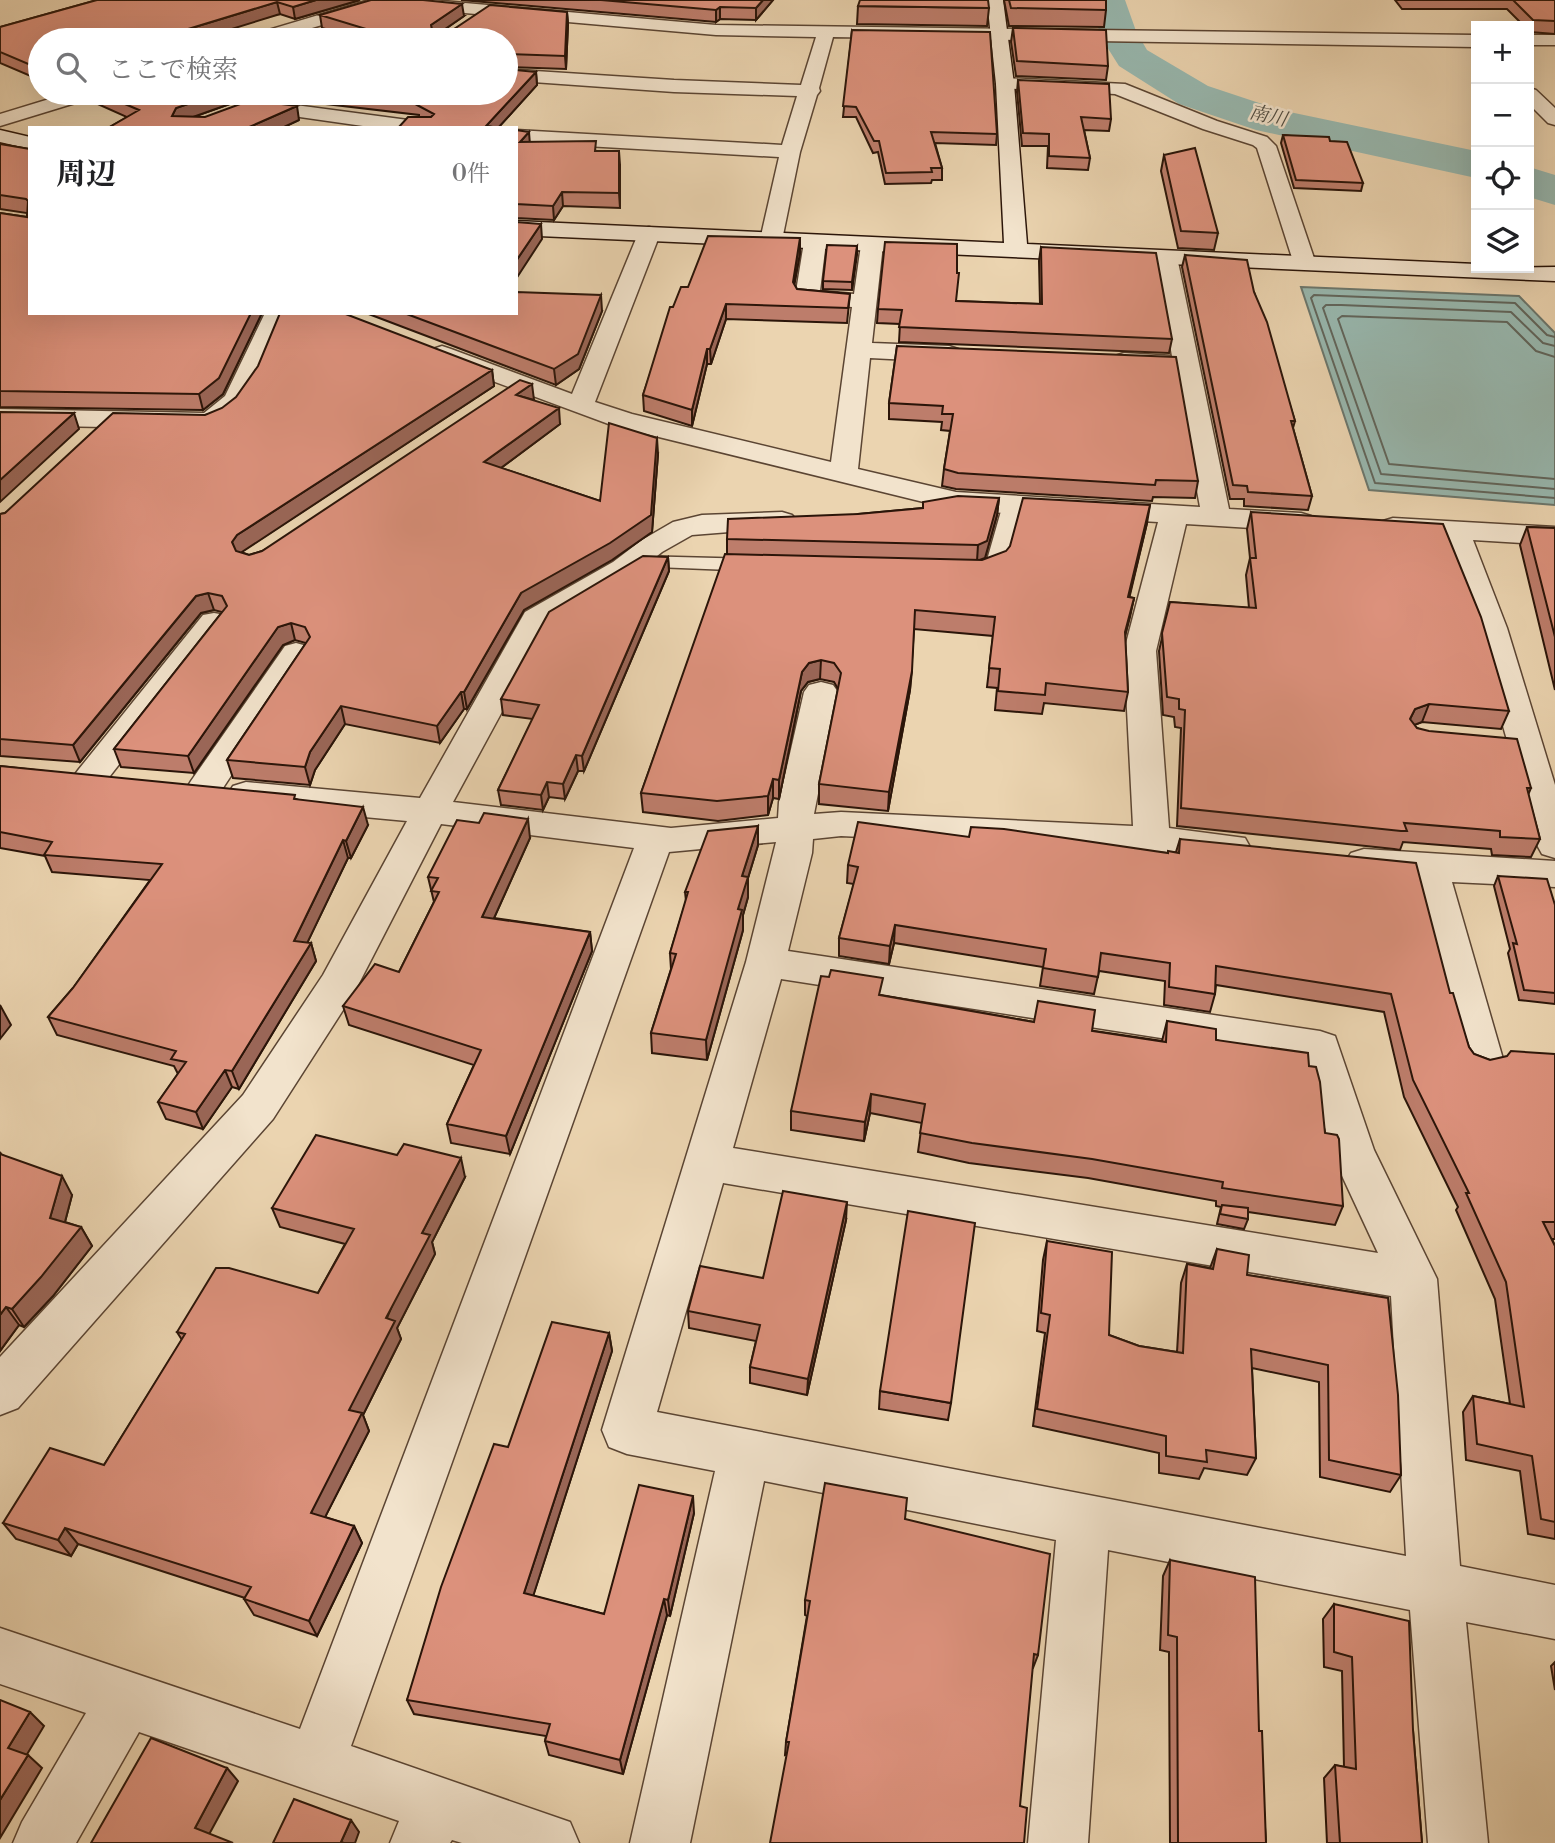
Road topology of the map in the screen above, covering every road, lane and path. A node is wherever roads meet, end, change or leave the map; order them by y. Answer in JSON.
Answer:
{"nodes":[{"id":1,"x":995,"y":0,"type":"edge"},
{"id":2,"x":485,"y":12,"type":"junction"},
{"id":3,"x":466,"y":25,"type":"edge"},
{"id":4,"x":293,"y":28,"type":"edge"},
{"id":5,"x":826,"y":32,"type":"junction"},
{"id":6,"x":997,"y":35,"type":"junction"},
{"id":7,"x":1534,"y":40,"type":"edge"},
{"id":8,"x":1555,"y":40,"type":"edge"},
{"id":9,"x":1471,"y":41,"type":"edge"},
{"id":10,"x":518,"y":75,"type":"edge"},
{"id":11,"x":1005,"y":84,"type":"junction"},
{"id":12,"x":811,"y":91,"type":"junction"},
{"id":13,"x":1534,"y":99,"type":"edge"},
{"id":14,"x":49,"y":105,"type":"edge"},
{"id":15,"x":253,"y":105,"type":"edge"},
{"id":16,"x":1555,"y":119,"type":"edge"},
{"id":17,"x":0,"y":120,"type":"edge"},
{"id":18,"x":405,"y":126,"type":"edge"},
{"id":19,"x":0,"y":136,"type":"edge"},
{"id":20,"x":518,"y":136,"type":"edge"},
{"id":21,"x":28,"y":143,"type":"edge"},
{"id":22,"x":790,"y":152,"type":"junction"},
{"id":23,"x":518,"y":228,"type":"edge"},
{"id":24,"x":649,"y":234,"type":"junction"},
{"id":25,"x":771,"y":240,"type":"junction"},
{"id":26,"x":815,"y":242,"type":"junction"},
{"id":27,"x":872,"y":245,"type":"junction"},
{"id":28,"x":1016,"y":251,"type":"junction"},
{"id":29,"x":1166,"y":257,"type":"junction"},
{"id":30,"x":1305,"y":264,"type":"junction"},
{"id":31,"x":1555,"y":274,"type":"edge"},
{"id":32,"x":866,"y":301,"type":"junction"},
{"id":33,"x":276,"y":315,"type":"edge"},
{"id":34,"x":412,"y":342,"type":"edge"},
{"id":35,"x":860,"y":350,"type":"junction"},
{"id":36,"x":969,"y":354,"type":"edge"},
{"id":37,"x":1104,"y":360,"type":"edge"},
{"id":38,"x":1185,"y":364,"type":"junction"},
{"id":39,"x":520,"y":383,"type":"junction"},
{"id":40,"x":497,"y":398,"type":"edge"},
{"id":41,"x":580,"y":406,"type":"junction"},
{"id":42,"x":0,"y":417,"type":"edge"},
{"id":43,"x":109,"y":420,"type":"junction"},
{"id":44,"x":79,"y":448,"type":"edge"},
{"id":45,"x":843,"y":475,"type":"junction"},
{"id":46,"x":956,"y":501,"type":"junction"},
{"id":47,"x":1012,"y":504,"type":"junction"},
{"id":48,"x":1174,"y":515,"type":"junction"},
{"id":49,"x":879,"y":516,"type":"edge"},
{"id":50,"x":1216,"y":518,"type":"junction"},
{"id":51,"x":818,"y":520,"type":"edge"},
{"id":52,"x":1322,"y":523,"type":"edge"},
{"id":53,"x":1361,"y":525,"type":"edge"},
{"id":54,"x":1454,"y":530,"type":"junction"},
{"id":55,"x":1555,"y":536,"type":"edge"},
{"id":56,"x":633,"y":562,"type":"junction"},
{"id":57,"x":773,"y":566,"type":"edge"},
{"id":58,"x":954,"y":571,"type":"edge"},
{"id":59,"x":214,"y":622,"type":"edge"},
{"id":60,"x":296,"y":653,"type":"edge"},
{"id":61,"x":821,"y":692,"type":"dead end"},
{"id":62,"x":1525,"y":747,"type":"edge"},
{"id":63,"x":129,"y":781,"type":"edge"},
{"id":64,"x":166,"y":785,"type":"edge"},
{"id":65,"x":204,"y":789,"type":"junction"},
{"id":66,"x":430,"y":811,"type":"junction"},
{"id":67,"x":796,"y":827,"type":"junction"},
{"id":68,"x":656,"y":838,"type":"junction"},
{"id":69,"x":1152,"y":839,"type":"junction"},
{"id":70,"x":1555,"y":845,"type":"edge"},
{"id":71,"x":1261,"y":850,"type":"edge"},
{"id":72,"x":1327,"y":858,"type":"edge"},
{"id":73,"x":1429,"y":868,"type":"junction"},
{"id":74,"x":1555,"y":874,"type":"edge"},
{"id":75,"x":766,"y":962,"type":"junction"},
{"id":76,"x":1482,"y":1059,"type":"edge"},
{"id":77,"x":706,"y":1162,"type":"junction"},
{"id":78,"x":1413,"y":1279,"type":"junction"},
{"id":79,"x":0,"y":1392,"type":"edge"},
{"id":80,"x":745,"y":1452,"type":"junction"},
{"id":81,"x":1084,"y":1519,"type":"junction"},
{"id":82,"x":1435,"y":1587,"type":"junction"},
{"id":83,"x":1555,"y":1612,"type":"edge"},
{"id":84,"x":0,"y":1657,"type":"edge"},
{"id":85,"x":126,"y":1699,"type":"junction"},
{"id":86,"x":316,"y":1764,"type":"junction"},
{"id":87,"x":428,"y":1824,"type":"edge"},
{"id":88,"x":43,"y":1843,"type":"edge"},
{"id":89,"x":549,"y":1843,"type":"edge"},
{"id":90,"x":660,"y":1843,"type":"edge"},
{"id":91,"x":1058,"y":1843,"type":"edge"},
{"id":92,"x":1458,"y":1843,"type":"edge"}],
"edges":[{"from":1,"to":6,"type":"street"},
{"from":2,"to":3,"type":"street"},
{"from":2,"to":4,"type":"street"},
{"from":2,"to":5,"type":"street"},
{"from":5,"to":6,"type":"street"},
{"from":5,"to":12,"type":"street"},
{"from":6,"to":9,"type":"street"},
{"from":6,"to":11,"type":"street"},
{"from":7,"to":8,"type":"street"},
{"from":10,"to":12,"type":"street"},
{"from":11,"to":28,"type":"street"},
{"from":11,"to":30,"type":"street"},
{"from":12,"to":22,"type":"street"},
{"from":13,"to":16,"type":"street"},
{"from":14,"to":17,"type":"street"},
{"from":15,"to":18,"type":"street"},
{"from":19,"to":21,"type":"street"},
{"from":20,"to":22,"type":"street"},
{"from":22,"to":25,"type":"street"},
{"from":23,"to":24,"type":"street"},
{"from":24,"to":25,"type":"street"},
{"from":24,"to":41,"type":"street"},
{"from":25,"to":26,"type":"street"},
{"from":26,"to":27,"type":"street"},
{"from":26,"to":32,"type":"street"},
{"from":27,"to":28,"type":"street"},
{"from":27,"to":32,"type":"street"},
{"from":28,"to":29,"type":"street"},
{"from":29,"to":30,"type":"street"},
{"from":29,"to":38,"type":"street"},
{"from":30,"to":31,"type":"street"},
{"from":32,"to":35,"type":"street"},
{"from":33,"to":43,"type":"street"},
{"from":34,"to":39,"type":"street"},
{"from":35,"to":36,"type":"street"},
{"from":35,"to":45,"type":"street"},
{"from":37,"to":38,"type":"street"},
{"from":38,"to":50,"type":"street"},
{"from":39,"to":40,"type":"street"},
{"from":39,"to":41,"type":"street"},
{"from":41,"to":45,"type":"street"},
{"from":42,"to":43,"type":"street"},
{"from":43,"to":44,"type":"street"},
{"from":45,"to":46,"type":"street"},
{"from":46,"to":47,"type":"street"},
{"from":46,"to":49,"type":"street"},
{"from":47,"to":48,"type":"street"},
{"from":47,"to":58,"type":"lane"},
{"from":48,"to":50,"type":"street"},
{"from":48,"to":69,"type":"street"},
{"from":50,"to":52,"type":"street"},
{"from":51,"to":56,"type":"street"},
{"from":53,"to":54,"type":"street"},
{"from":54,"to":55,"type":"street"},
{"from":54,"to":62,"type":"street"},
{"from":56,"to":57,"type":"lane"},
{"from":56,"to":66,"type":"street"},
{"from":59,"to":63,"type":"street"},
{"from":60,"to":65,"type":"street"},
{"from":61,"to":67,"type":"street"},
{"from":62,"to":70,"type":"street"},
{"from":64,"to":65,"type":"street"},
{"from":65,"to":66,"type":"street"},
{"from":66,"to":68,"type":"street"},
{"from":66,"to":79,"type":"street"},
{"from":67,"to":68,"type":"street"},
{"from":67,"to":69,"type":"street"},
{"from":67,"to":75,"type":"street"},
{"from":68,"to":86,"type":"street"},
{"from":69,"to":71,"type":"street"},
{"from":72,"to":73,"type":"street"},
{"from":73,"to":74,"type":"street"},
{"from":73,"to":76,"type":"street"},
{"from":75,"to":77,"type":"street"},
{"from":75,"to":78,"type":"street"},
{"from":77,"to":78,"type":"street"},
{"from":77,"to":80,"type":"street"},
{"from":78,"to":82,"type":"street"},
{"from":80,"to":81,"type":"street"},
{"from":80,"to":90,"type":"street"},
{"from":81,"to":82,"type":"street"},
{"from":81,"to":91,"type":"street"},
{"from":82,"to":83,"type":"street"},
{"from":82,"to":92,"type":"street"},
{"from":84,"to":85,"type":"street"},
{"from":85,"to":86,"type":"street"},
{"from":85,"to":88,"type":"street"},
{"from":86,"to":87,"type":"street"},
{"from":87,"to":89,"type":"street"}]}
